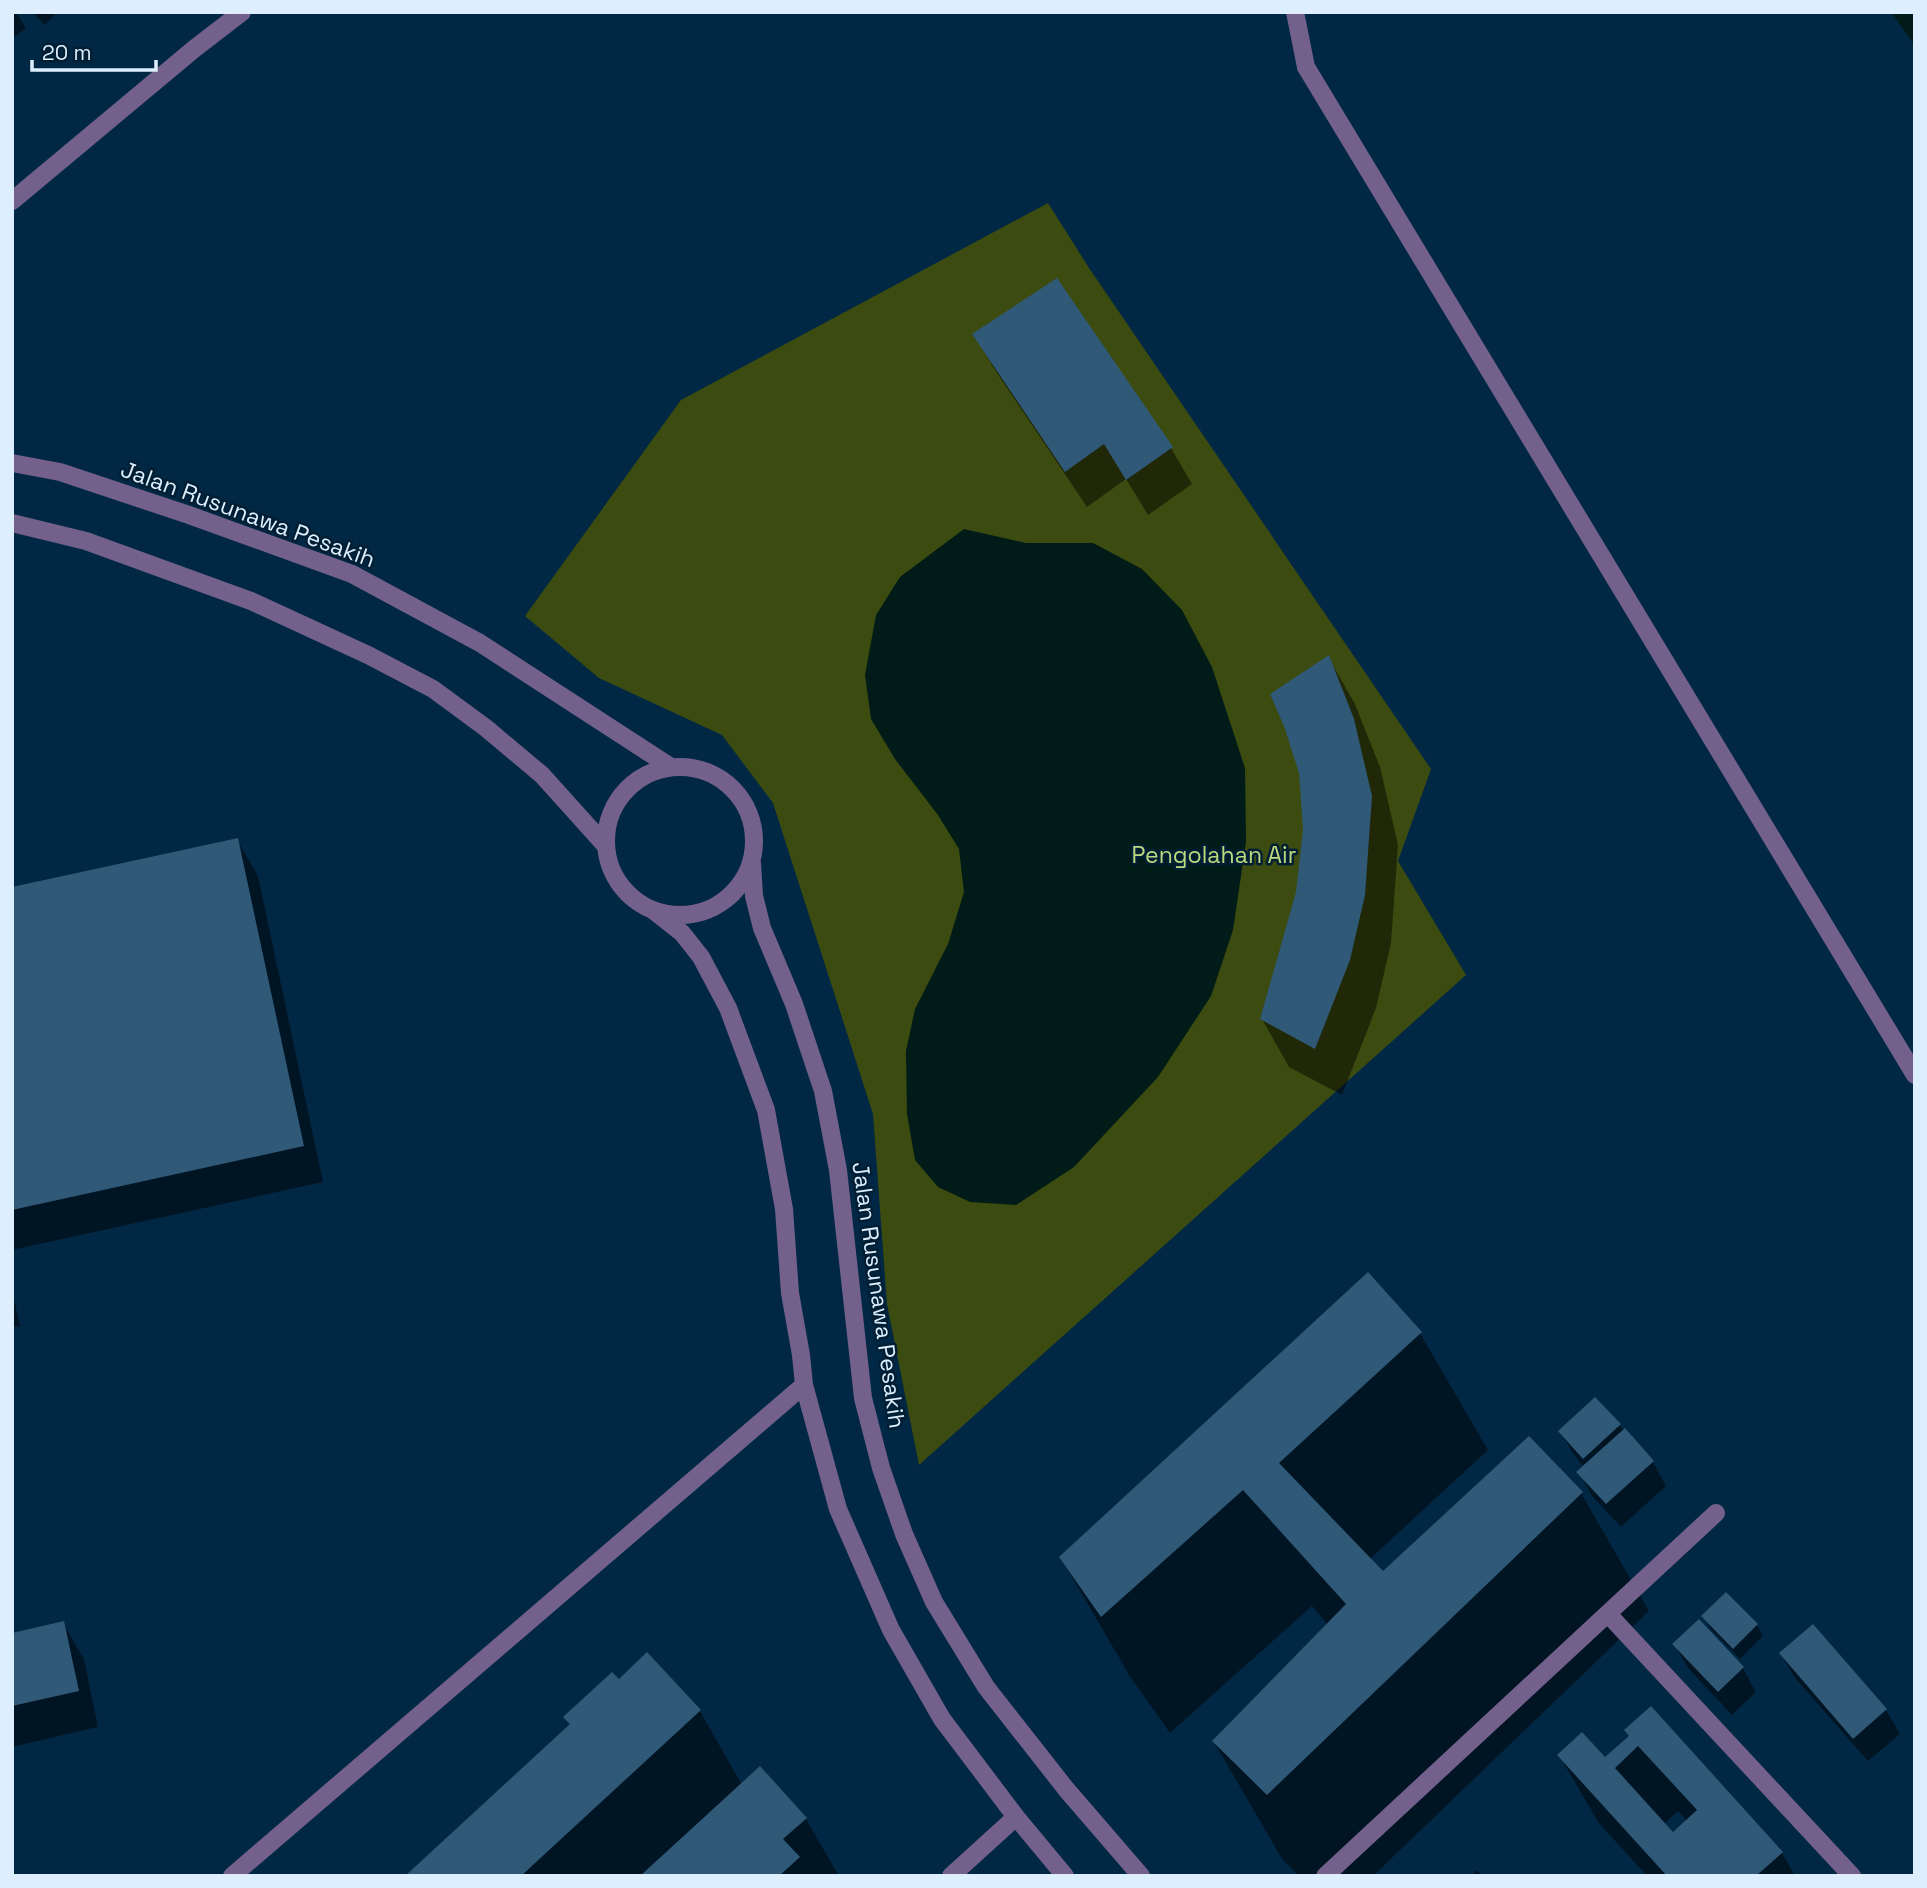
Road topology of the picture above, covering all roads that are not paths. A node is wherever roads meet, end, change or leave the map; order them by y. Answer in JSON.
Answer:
{"nodes":[{"id":1,"x":242,"y":12,"type":"edge"},
{"id":2,"x":1295,"y":12,"type":"edge"},
{"id":3,"x":12,"y":201,"type":"edge"},
{"id":4,"x":12,"y":463,"type":"edge"},
{"id":5,"x":12,"y":523,"type":"edge"},
{"id":6,"x":671,"y":767,"type":"junction"},
{"id":7,"x":605,"y":845,"type":"junction"},
{"id":8,"x":752,"y":863,"type":"junction"},
{"id":9,"x":654,"y":911,"type":"junction"},
{"id":10,"x":1915,"y":1075,"type":"edge"},
{"id":11,"x":804,"y":1385,"type":"junction"},
{"id":12,"x":1716,"y":1513,"type":"dead end"},
{"id":13,"x":1608,"y":1614,"type":"junction"},
{"id":14,"x":1016,"y":1817,"type":"junction"},
{"id":15,"x":232,"y":1876,"type":"edge"},
{"id":16,"x":951,"y":1876,"type":"edge"},
{"id":17,"x":1065,"y":1876,"type":"edge"},
{"id":18,"x":1141,"y":1876,"type":"edge"},
{"id":19,"x":1325,"y":1876,"type":"edge"},
{"id":20,"x":1852,"y":1876,"type":"edge"}],
"edges":[{"from":1,"to":3,"type":"street"},
{"from":2,"to":10,"type":"street"},
{"from":4,"to":6,"type":"street","name":"Jalan Rusunawa Pesakih"},
{"from":5,"to":7,"type":"street"},
{"from":6,"to":7,"type":"street"},
{"from":6,"to":8,"type":"street"},
{"from":7,"to":9,"type":"street"},
{"from":8,"to":9,"type":"street"},
{"from":8,"to":18,"type":"street","name":"Jalan Rusunawa Pesakih"},
{"from":9,"to":11,"type":"street"},
{"from":11,"to":14,"type":"street"},
{"from":11,"to":15,"type":"street"},
{"from":12,"to":13,"type":"street"},
{"from":13,"to":19,"type":"street"},
{"from":13,"to":20,"type":"street"},
{"from":14,"to":16,"type":"street"},
{"from":14,"to":17,"type":"street"}]}
